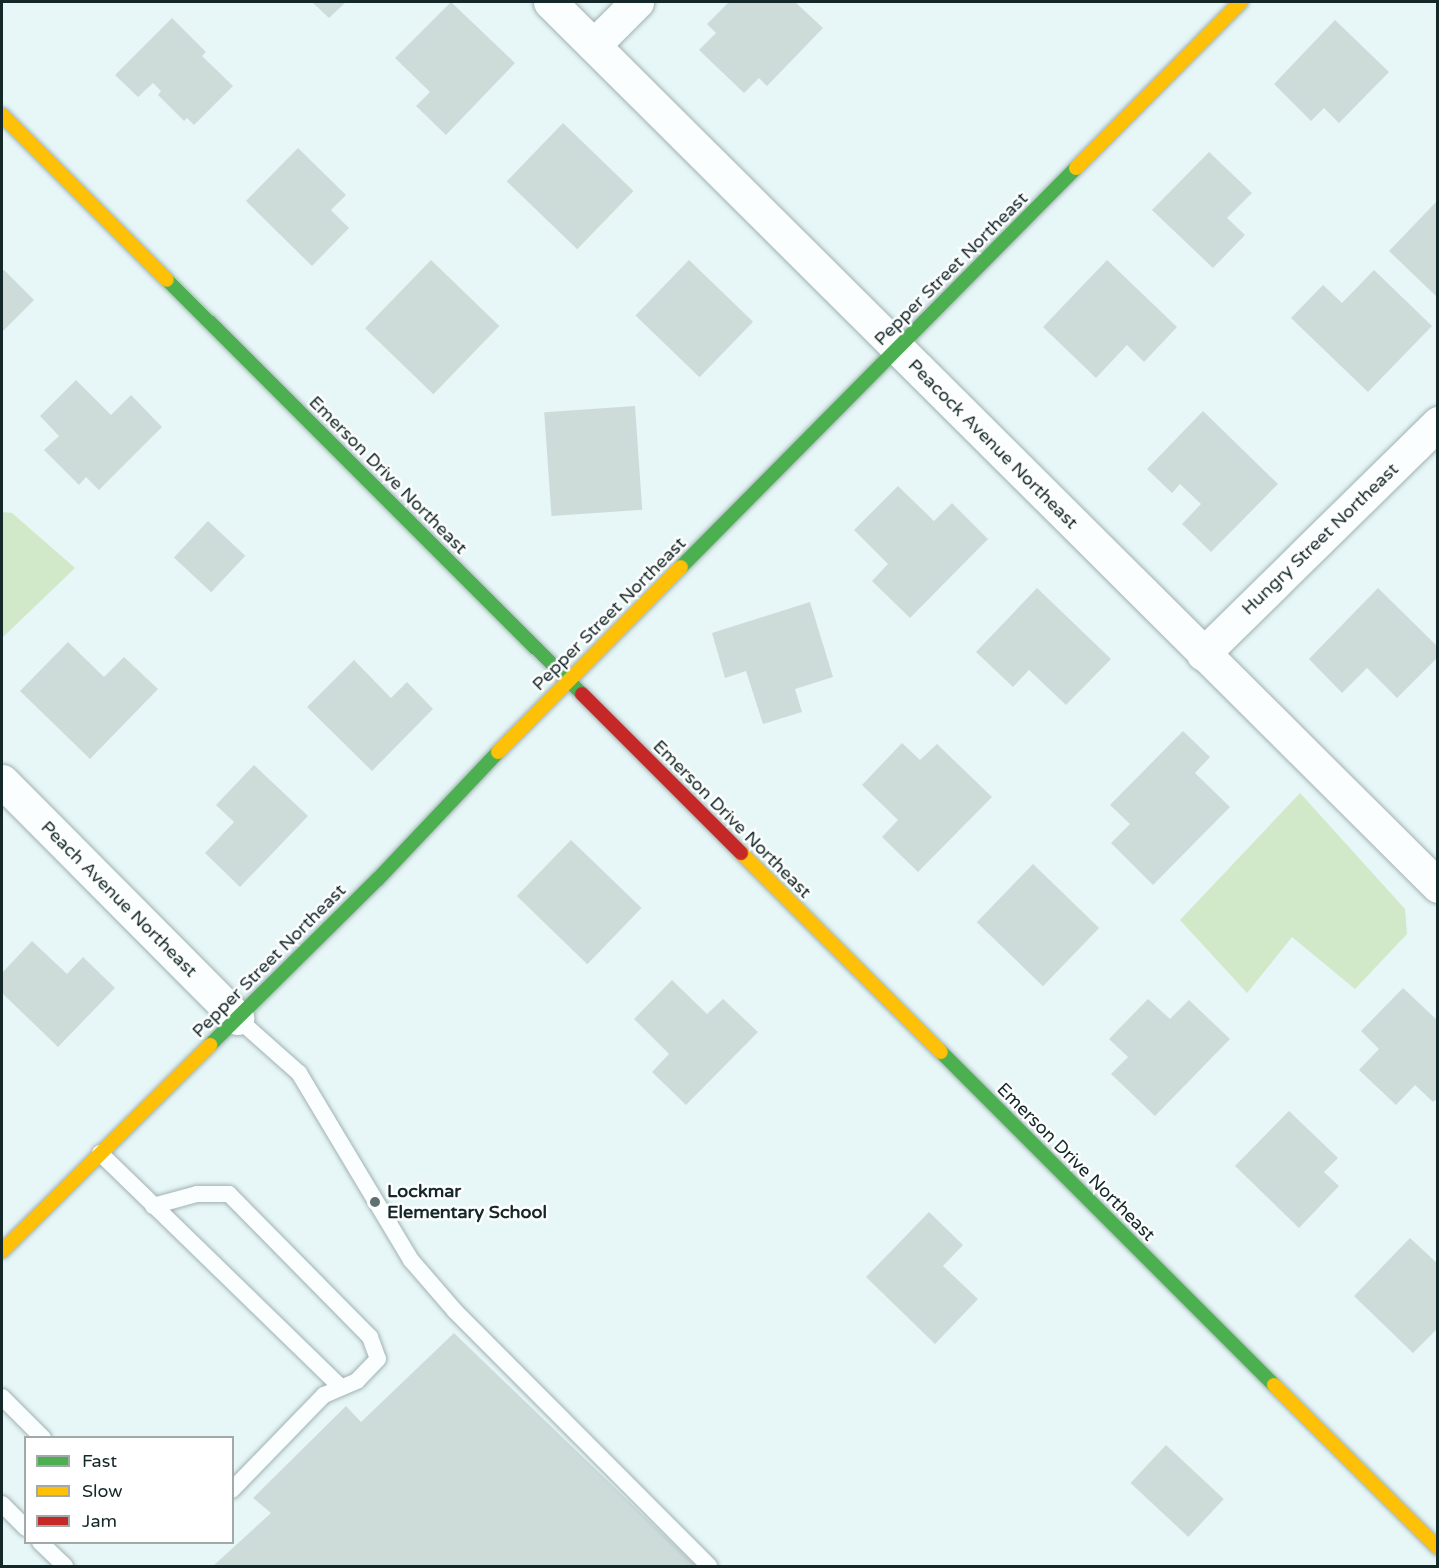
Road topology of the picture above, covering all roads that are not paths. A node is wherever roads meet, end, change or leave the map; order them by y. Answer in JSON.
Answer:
{"nodes":[{"id":1,"x":550,"y":2,"type":"edge"},
{"id":2,"x":637,"y":2,"type":"edge"},
{"id":3,"x":1241,"y":2,"type":"edge"},
{"id":4,"x":594,"y":45,"type":"junction"},
{"id":5,"x":2,"y":115,"type":"edge"},
{"id":6,"x":897,"y":349,"type":"junction"},
{"id":7,"x":1437,"y":423,"type":"edge"},
{"id":8,"x":1203,"y":654,"type":"junction"},
{"id":9,"x":568,"y":681,"type":"junction"},
{"id":10,"x":2,"y":781,"type":"edge"},
{"id":11,"x":1437,"y":886,"type":"edge"},
{"id":12,"x":237,"y":1018,"type":"junction"},
{"id":13,"x":100,"y":1153,"type":"junction"},
{"id":14,"x":153,"y":1206,"type":"junction"},
{"id":15,"x":2,"y":1251,"type":"edge"},
{"id":16,"x":342,"y":1388,"type":"junction"},
{"id":17,"x":2,"y":1397,"type":"edge"},
{"id":18,"x":42,"y":1436,"type":"edge"},
{"id":19,"x":234,"y":1488,"type":"edge"},
{"id":20,"x":2,"y":1504,"type":"edge"},
{"id":21,"x":24,"y":1526,"type":"edge"},
{"id":22,"x":42,"y":1544,"type":"edge"},
{"id":23,"x":1437,"y":1548,"type":"edge"},
{"id":24,"x":65,"y":1566,"type":"edge"},
{"id":25,"x":709,"y":1566,"type":"edge"}],
"edges":[{"from":1,"to":4,"type":"street","name":"Peacock Avenue Northeast"},
{"from":2,"to":4,"type":"street"},
{"from":3,"to":6,"type":"street","name":"Pepper Street Northeast"},
{"from":4,"to":6,"type":"street","name":"Peacock Avenue Northeast"},
{"from":5,"to":9,"type":"street","name":"Emerson Drive Northeast"},
{"from":6,"to":8,"type":"street","name":"Peacock Avenue Northeast"},
{"from":6,"to":9,"type":"street","name":"Pepper Street Northeast"},
{"from":7,"to":8,"type":"street","name":"Hungry Street Northeast"},
{"from":8,"to":11,"type":"street","name":"Peacock Avenue Northeast"},
{"from":9,"to":12,"type":"street","name":"Pepper Street Northeast"},
{"from":9,"to":23,"type":"street","name":"Emerson Drive Northeast"},
{"from":10,"to":12,"type":"street","name":"Peach Avenue Northeast"},
{"from":12,"to":13,"type":"street","name":"Pepper Street Northeast"},
{"from":12,"to":25,"type":"lane"},
{"from":13,"to":14,"type":"lane"},
{"from":13,"to":15,"type":"street","name":"Pepper Street Northeast"},
{"from":14,"to":16,"type":"lane"},
{"from":14,"to":16,"type":"lane"},
{"from":16,"to":19,"type":"lane"},
{"from":17,"to":18,"type":"lane"},
{"from":20,"to":21,"type":"lane"},
{"from":22,"to":24,"type":"lane"}]}
